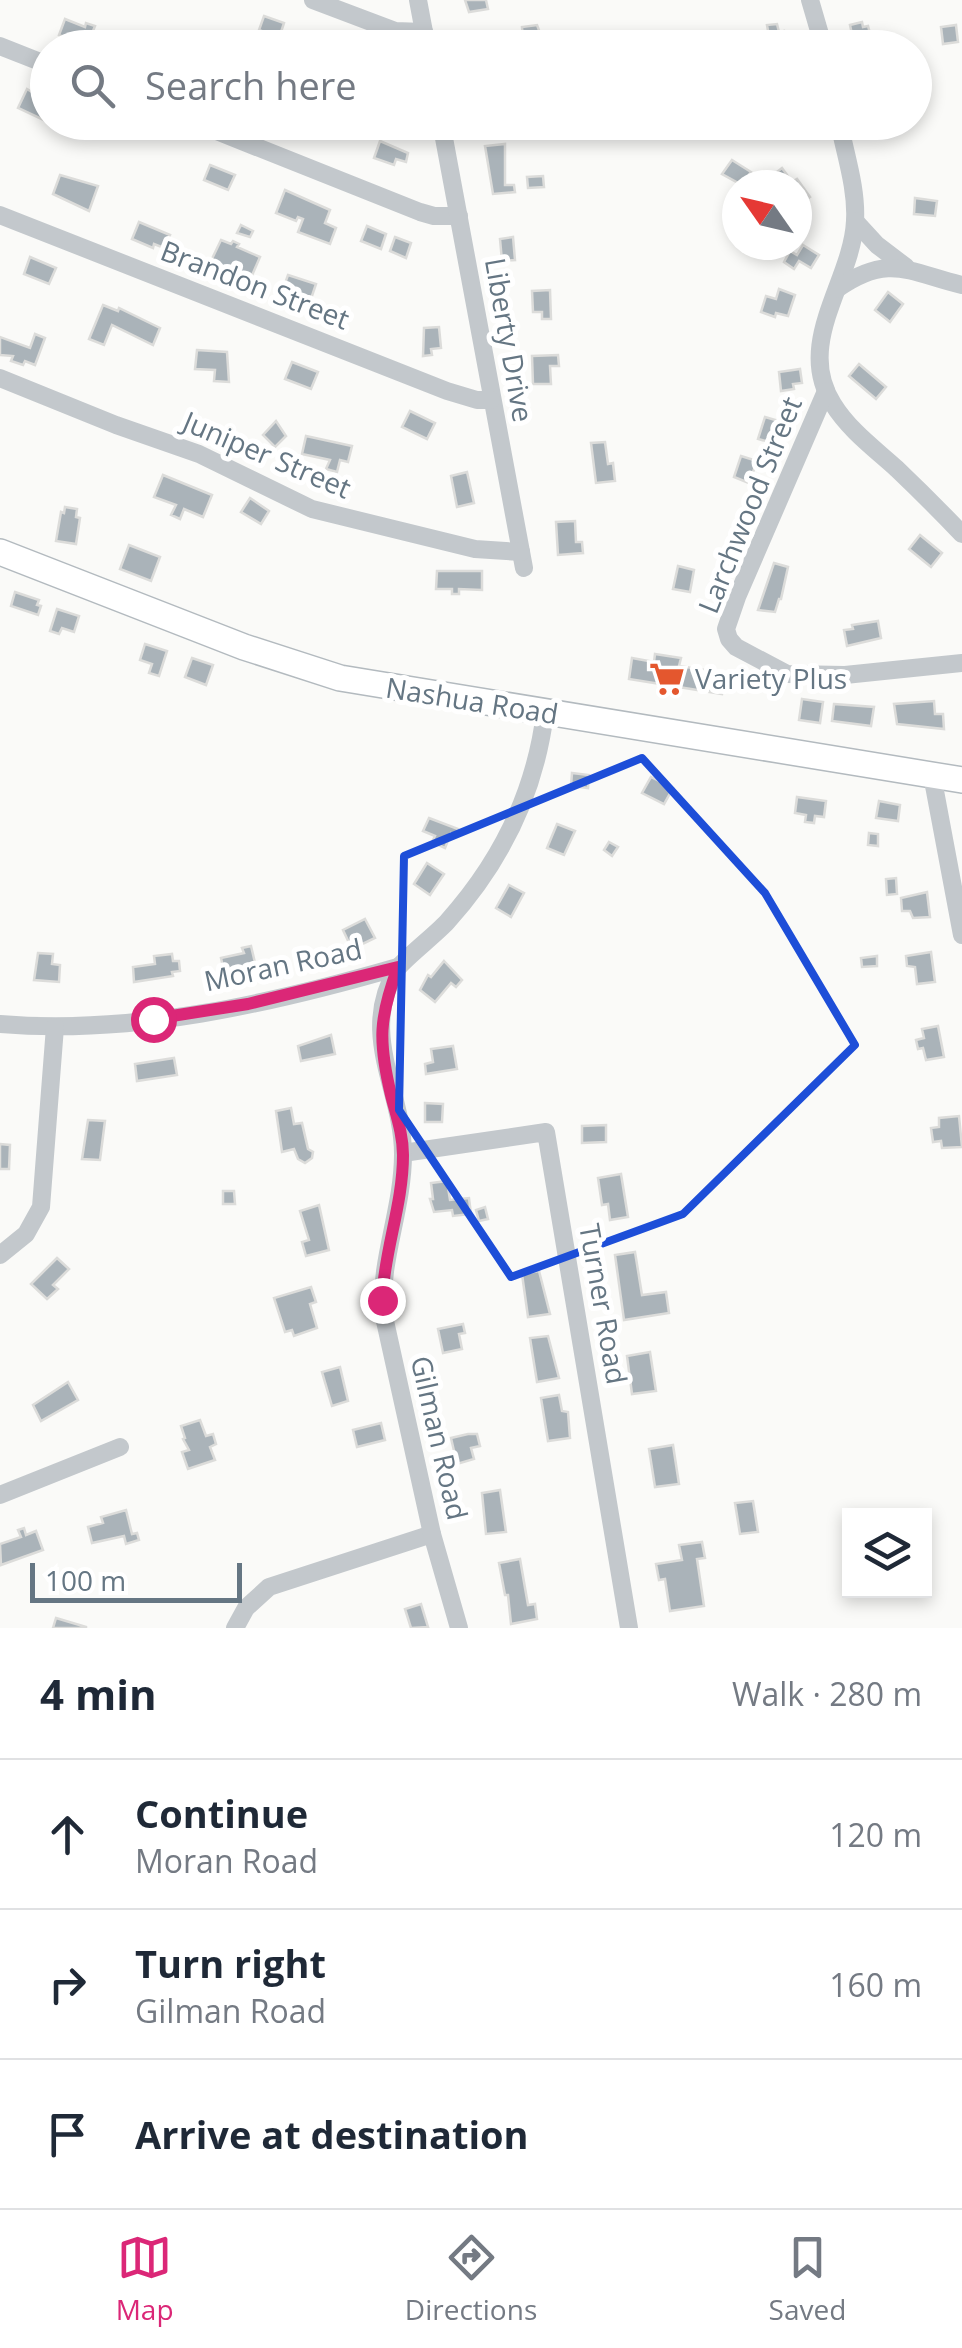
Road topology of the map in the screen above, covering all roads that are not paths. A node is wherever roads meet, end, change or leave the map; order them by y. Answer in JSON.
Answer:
{"nodes":[{"id":1,"x":313,"y":0,"type":"edge"},
{"id":2,"x":418,"y":0,"type":"edge"},
{"id":3,"x":810,"y":0,"type":"edge"},
{"id":4,"x":392,"y":30,"type":"edge"},
{"id":5,"x":423,"y":30,"type":"edge"},
{"id":6,"x":819,"y":30,"type":"edge"},
{"id":7,"x":0,"y":46,"type":"edge"},
{"id":8,"x":30,"y":57,"type":"edge"},
{"id":9,"x":239,"y":140,"type":"edge"},
{"id":10,"x":444,"y":140,"type":"edge"},
{"id":11,"x":844,"y":140,"type":"edge"},
{"id":12,"x":0,"y":215,"type":"edge"},
{"id":13,"x":459,"y":216,"type":"junction"},
{"id":14,"x":855,"y":220,"type":"junction"},
{"id":15,"x":906,"y":268,"type":"junction"},
{"id":16,"x":962,"y":286,"type":"edge"},
{"id":17,"x":836,"y":290,"type":"junction"},
{"id":18,"x":0,"y":378,"type":"edge"},
{"id":19,"x":826,"y":391,"type":"junction"},
{"id":20,"x":492,"y":400,"type":"junction"},
{"id":21,"x":962,"y":534,"type":"edge"},
{"id":22,"x":0,"y":552,"type":"edge"},
{"id":23,"x":523,"y":560,"type":"joint"},
{"id":24,"x":962,"y":663,"type":"edge"},
{"id":25,"x":545,"y":712,"type":"junction"},
{"id":26,"x":932,"y":775,"type":"junction"},
{"id":27,"x":962,"y":780,"type":"edge"},
{"id":28,"x":962,"y":935,"type":"edge"},
{"id":29,"x":398,"y":967,"type":"junction"},
{"id":30,"x":0,"y":1024,"type":"edge"},
{"id":31,"x":54,"y":1028,"type":"junction"},
{"id":32,"x":403,"y":1153,"type":"junction"},
{"id":33,"x":0,"y":1255,"type":"edge"},
{"id":34,"x":120,"y":1447,"type":"dead end"},
{"id":35,"x":0,"y":1495,"type":"edge"},
{"id":36,"x":432,"y":1534,"type":"junction"},
{"id":37,"x":235,"y":1628,"type":"edge"},
{"id":38,"x":460,"y":1628,"type":"edge"},
{"id":39,"x":629,"y":1628,"type":"edge"}],
"edges":[{"from":1,"to":4,"type":"street"},
{"from":2,"to":5,"type":"street"},
{"from":3,"to":6,"type":"street"},
{"from":7,"to":8,"type":"street"},
{"from":9,"to":13,"type":"street"},
{"from":10,"to":13,"type":"street","name":"Liberty Drive"},
{"from":11,"to":14,"type":"street"},
{"from":12,"to":20,"type":"street","name":"Brandon Street"},
{"from":13,"to":20,"type":"street","name":"Liberty Drive"},
{"from":14,"to":15,"type":"street"},
{"from":14,"to":17,"type":"street","name":"Larchwood Street"},
{"from":15,"to":16,"type":"street"},
{"from":15,"to":17,"type":"street"},
{"from":17,"to":19,"type":"street","name":"Larchwood Street"},
{"from":18,"to":23,"type":"street","name":"Juniper Street"},
{"from":19,"to":21,"type":"street"},
{"from":19,"to":24,"type":"street","name":"Larchwood Street"},
{"from":20,"to":23,"type":"street","name":"Liberty Drive"},
{"from":22,"to":25,"type":"main road","name":"Nashua Road"},
{"from":25,"to":26,"type":"main road","name":"Nashua Road"},
{"from":25,"to":29,"type":"street","name":"Gilman Road"},
{"from":26,"to":27,"type":"main road","name":"Nashua Road"},
{"from":26,"to":28,"type":"street"},
{"from":29,"to":31,"type":"street","name":"Moran Road"},
{"from":29,"to":32,"type":"street","name":"Gilman Road"},
{"from":30,"to":31,"type":"street","name":"Moran Road"},
{"from":31,"to":33,"type":"street"},
{"from":32,"to":36,"type":"street","name":"Gilman Road"},
{"from":32,"to":39,"type":"street","name":"Turner Road"},
{"from":34,"to":35,"type":"street"},
{"from":36,"to":37,"type":"street"},
{"from":36,"to":38,"type":"street","name":"Gilman Road"}]}
